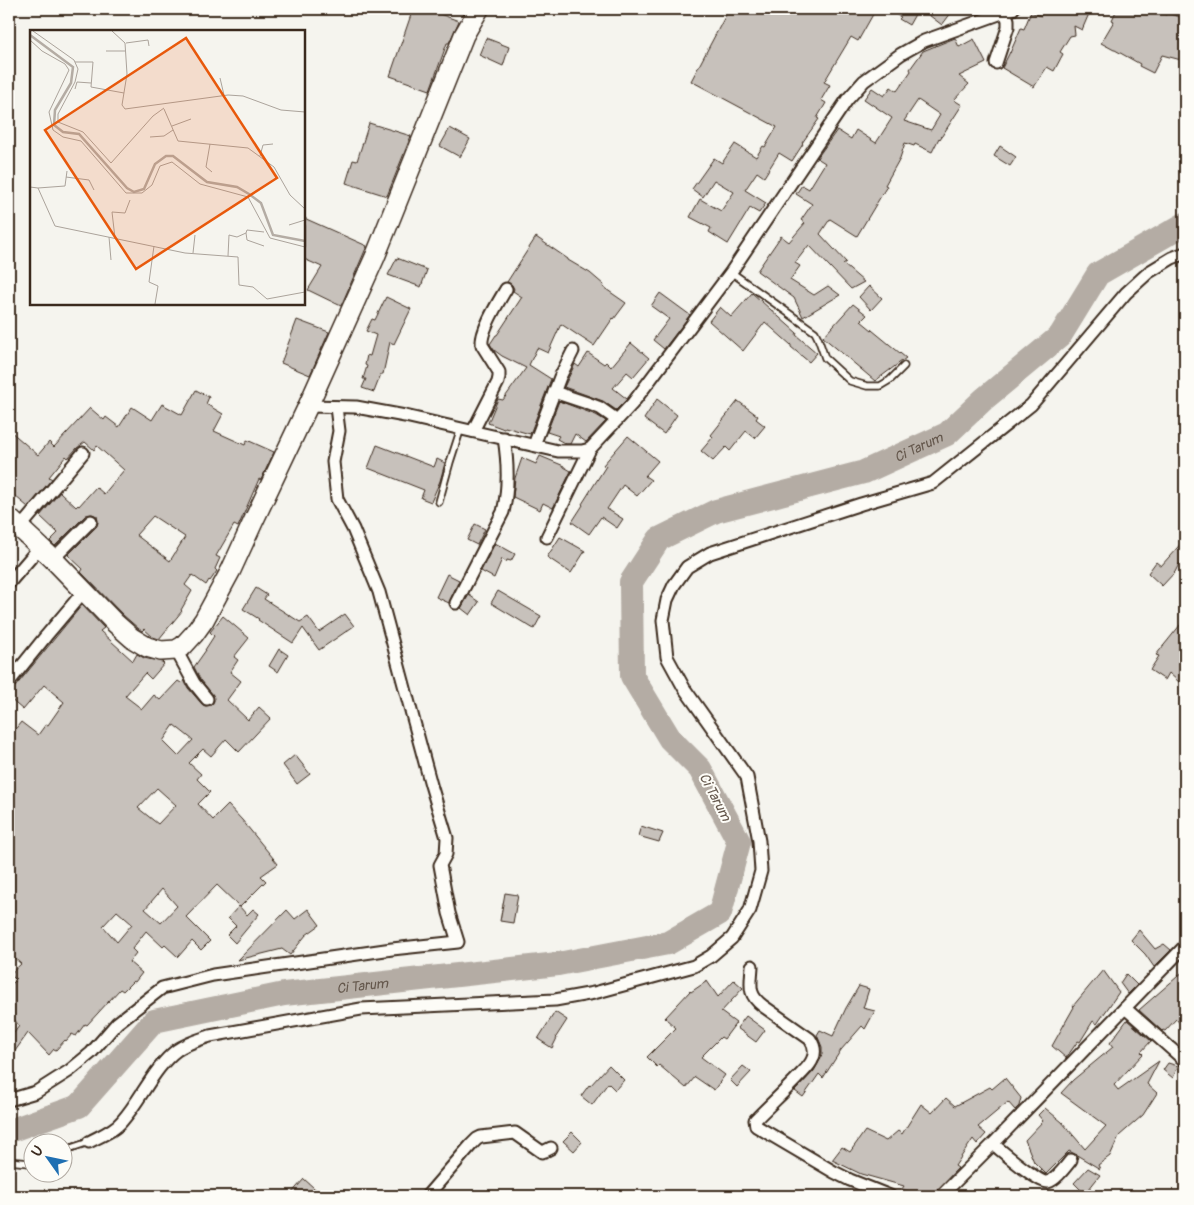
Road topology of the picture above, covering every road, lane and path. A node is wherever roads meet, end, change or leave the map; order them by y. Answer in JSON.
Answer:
{"nodes":[{"id":1,"x":479,"y":9,"type":"edge"},
{"id":2,"x":1004,"y":11,"type":"edge"},
{"id":3,"x":996,"y":63,"type":"dead end"},
{"id":4,"x":1185,"y":253,"type":"edge"},
{"id":5,"x":731,"y":272,"type":"junction"},
{"id":6,"x":506,"y":289,"type":"dead end"},
{"id":7,"x":573,"y":351,"type":"dead end"},
{"id":8,"x":904,"y":366,"type":"dead end"},
{"id":9,"x":554,"y":392,"type":"junction"},
{"id":10,"x":308,"y":406,"type":"junction"},
{"id":11,"x":336,"y":406,"type":"junction"},
{"id":12,"x":617,"y":420,"type":"junction"},
{"id":13,"x":461,"y":428,"type":"junction"},
{"id":14,"x":473,"y":431,"type":"junction"},
{"id":15,"x":504,"y":438,"type":"junction"},
{"id":16,"x":534,"y":445,"type":"junction"},
{"id":17,"x":590,"y":449,"type":"junction"},
{"id":18,"x":84,"y":453,"type":"dead end"},
{"id":19,"x":439,"y":502,"type":"dead end"},
{"id":20,"x":91,"y":522,"type":"dead end"},
{"id":21,"x":14,"y":524,"type":"edge"},
{"id":22,"x":547,"y":537,"type":"dead end"},
{"id":23,"x":46,"y":553,"type":"junction"},
{"id":24,"x":9,"y":583,"type":"edge"},
{"id":25,"x":84,"y":591,"type":"junction"},
{"id":26,"x":456,"y":603,"type":"dead end"},
{"id":27,"x":176,"y":650,"type":"junction"},
{"id":28,"x":9,"y":682,"type":"edge"},
{"id":29,"x":207,"y":699,"type":"dead end"},
{"id":30,"x":1185,"y":946,"type":"edge"},
{"id":31,"x":752,"y":966,"type":"dead end"},
{"id":32,"x":1125,"y":1008,"type":"junction"},
{"id":33,"x":1185,"y":1061,"type":"edge"},
{"id":34,"x":9,"y":1100,"type":"edge"},
{"id":35,"x":90,"y":1142,"type":"joint"},
{"id":36,"x":993,"y":1144,"type":"junction"},
{"id":37,"x":72,"y":1148,"type":"edge"},
{"id":38,"x":551,"y":1148,"type":"dead end"},
{"id":39,"x":1071,"y":1160,"type":"dead end"},
{"id":40,"x":9,"y":1161,"type":"edge"},
{"id":41,"x":22,"y":1162,"type":"edge"},
{"id":42,"x":427,"y":1196,"type":"edge"},
{"id":43,"x":890,"y":1196,"type":"edge"},
{"id":44,"x":941,"y":1196,"type":"edge"}],
"edges":[{"from":1,"to":10,"type":"main road"},
{"from":2,"to":3,"type":"street"},
{"from":2,"to":5,"type":"street"},
{"from":4,"to":35,"type":"street"},
{"from":5,"to":8,"type":"lane"},
{"from":5,"to":12,"type":"street"},
{"from":6,"to":14,"type":"street"},
{"from":7,"to":9,"type":"street"},
{"from":9,"to":12,"type":"street"},
{"from":9,"to":16,"type":"street"},
{"from":10,"to":11,"type":"street"},
{"from":10,"to":27,"type":"main road"},
{"from":11,"to":13,"type":"street"},
{"from":11,"to":34,"type":"street"},
{"from":12,"to":17,"type":"street"},
{"from":13,"to":14,"type":"street"},
{"from":13,"to":19,"type":"lane"},
{"from":14,"to":15,"type":"street"},
{"from":15,"to":16,"type":"street"},
{"from":15,"to":26,"type":"street"},
{"from":16,"to":17,"type":"street"},
{"from":17,"to":22,"type":"street"},
{"from":18,"to":21,"type":"street"},
{"from":20,"to":23,"type":"street"},
{"from":21,"to":23,"type":"main road"},
{"from":23,"to":24,"type":"street"},
{"from":23,"to":25,"type":"main road"},
{"from":25,"to":27,"type":"main road"},
{"from":25,"to":28,"type":"street"},
{"from":27,"to":29,"type":"street"},
{"from":30,"to":32,"type":"street"},
{"from":31,"to":43,"type":"street"},
{"from":32,"to":33,"type":"street"},
{"from":32,"to":36,"type":"street"},
{"from":35,"to":37,"type":"lane"},
{"from":36,"to":39,"type":"street"},
{"from":36,"to":44,"type":"street"},
{"from":38,"to":42,"type":"street"},
{"from":40,"to":41,"type":"lane"}]}
